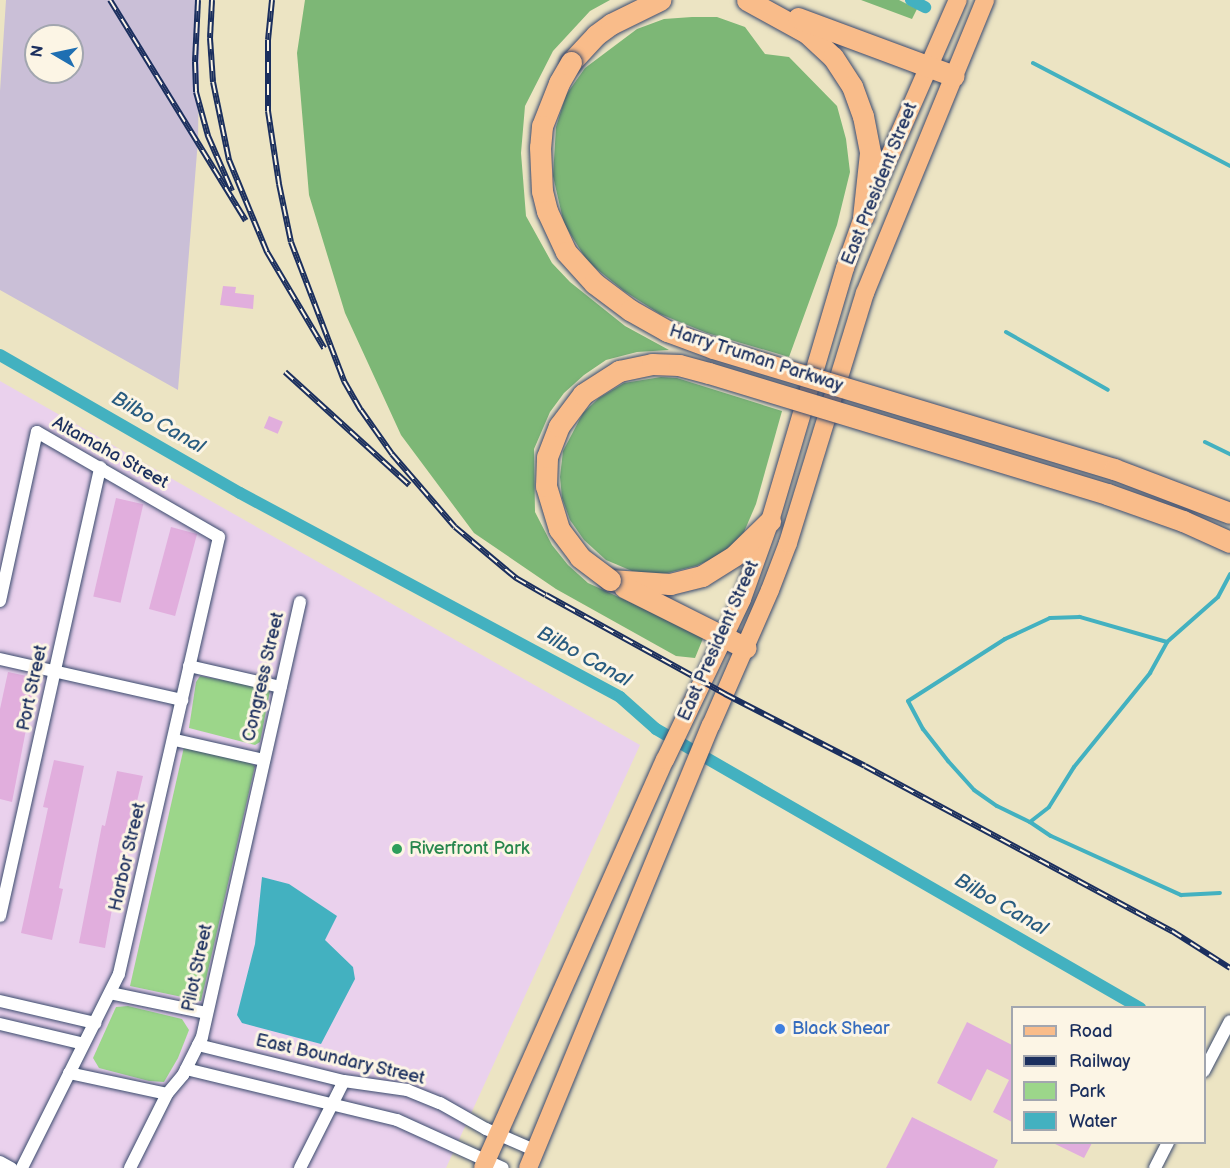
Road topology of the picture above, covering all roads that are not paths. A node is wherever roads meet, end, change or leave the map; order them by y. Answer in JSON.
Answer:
{"nodes":[{"id":1,"x":660,"y":0,"type":"edge"},
{"id":2,"x":748,"y":0,"type":"edge"},
{"id":3,"x":958,"y":0,"type":"edge"},
{"id":4,"x":985,"y":0,"type":"edge"},
{"id":5,"x":929,"y":67,"type":"junction"},
{"id":6,"x":954,"y":76,"type":"junction"},
{"id":7,"x":863,"y":217,"type":"junction"},
{"id":8,"x":100,"y":467,"type":"junction"},
{"id":9,"x":1230,"y":513,"type":"edge"},
{"id":10,"x":771,"y":521,"type":"junction"},
{"id":11,"x":219,"y":537,"type":"joint"},
{"id":12,"x":1230,"y":542,"type":"edge"},
{"id":13,"x":610,"y":580,"type":"junction"},
{"id":14,"x":0,"y":601,"type":"edge"},
{"id":15,"x":300,"y":602,"type":"dead end"},
{"id":16,"x":724,"y":636,"type":"junction"},
{"id":17,"x":746,"y":648,"type":"junction"},
{"id":18,"x":0,"y":659,"type":"edge"},
{"id":19,"x":189,"y":666,"type":"junction"},
{"id":20,"x":54,"y":671,"type":"junction"},
{"id":21,"x":281,"y":687,"type":"junction"},
{"id":22,"x":182,"y":700,"type":"junction"},
{"id":23,"x":175,"y":740,"type":"junction"},
{"id":24,"x":264,"y":760,"type":"junction"},
{"id":25,"x":0,"y":916,"type":"edge"},
{"id":26,"x":110,"y":993,"type":"junction"},
{"id":27,"x":0,"y":1001,"type":"edge"},
{"id":28,"x":207,"y":1013,"type":"junction"},
{"id":29,"x":1230,"y":1021,"type":"edge"},
{"id":30,"x":95,"y":1023,"type":"junction"},
{"id":31,"x":0,"y":1024,"type":"edge"},
{"id":32,"x":84,"y":1044,"type":"junction"},
{"id":33,"x":198,"y":1045,"type":"junction"},
{"id":34,"x":1206,"y":1067,"type":"edge"},
{"id":35,"x":186,"y":1069,"type":"junction"},
{"id":36,"x":69,"y":1073,"type":"junction"},
{"id":37,"x":344,"y":1081,"type":"junction"},
{"id":38,"x":167,"y":1094,"type":"junction"},
{"id":39,"x":334,"y":1103,"type":"junction"},
{"id":40,"x":498,"y":1134,"type":"junction"},
{"id":41,"x":1167,"y":1144,"type":"edge"},
{"id":42,"x":536,"y":1151,"type":"junction"},
{"id":43,"x":0,"y":1162,"type":"edge"},
{"id":44,"x":484,"y":1164,"type":"edge"},
{"id":45,"x":11,"y":1168,"type":"edge"},
{"id":46,"x":22,"y":1168,"type":"edge"},
{"id":47,"x":130,"y":1168,"type":"edge"},
{"id":48,"x":300,"y":1168,"type":"edge"},
{"id":49,"x":503,"y":1168,"type":"edge"},
{"id":50,"x":528,"y":1168,"type":"edge"},
{"id":51,"x":1155,"y":1168,"type":"edge"}],
"edges":[{"from":1,"to":9,"type":"highway","name":"Harry Truman Parkway","bridge":true},
{"from":2,"to":5,"type":"highway"},
{"from":2,"to":7,"type":"highway"},
{"from":3,"to":5,"type":"main road","name":"East President Street"},
{"from":4,"to":6,"type":"main road","name":"East President Street"},
{"from":5,"to":6,"type":"highway"},
{"from":5,"to":7,"type":"main road","name":"East President Street"},
{"from":6,"to":17,"type":"main road","name":"East President Street"},
{"from":7,"to":10,"type":"main road","name":"East President Street"},
{"from":8,"to":11,"type":"street","name":"Altamaha Street"},
{"from":8,"to":14,"type":"street","name":"Altamaha Street"},
{"from":8,"to":20,"type":"street","name":"Port Street"},
{"from":10,"to":13,"type":"highway"},
{"from":10,"to":16,"type":"main road","name":"East President Street"},
{"from":11,"to":19,"type":"street","name":"Harbor Street"},
{"from":12,"to":13,"type":"highway","name":"Harry Truman Parkway","bridge":true},
{"from":13,"to":16,"type":"highway","name":"Harry Truman Parkway"},
{"from":15,"to":21,"type":"street","name":"Congress Street"},
{"from":16,"to":17,"type":"highway","name":"Harry Truman Parkway"},
{"from":16,"to":40,"type":"main road","name":"East President Street"},
{"from":17,"to":42,"type":"main road","name":"East President Street"},
{"from":18,"to":20,"type":"street"},
{"from":19,"to":21,"type":"street"},
{"from":19,"to":22,"type":"street","name":"Harbor Street"},
{"from":20,"to":22,"type":"street"},
{"from":20,"to":25,"type":"street","name":"Port Street"},
{"from":21,"to":24,"type":"street","name":"Congress Street"},
{"from":22,"to":23,"type":"street","name":"Harbor Street"},
{"from":23,"to":24,"type":"street"},
{"from":23,"to":26,"type":"street","name":"Harbor Street"},
{"from":24,"to":28,"type":"street","name":"Pilot Street"},
{"from":26,"to":28,"type":"street"},
{"from":26,"to":30,"type":"street","name":"Harbor Street"},
{"from":27,"to":30,"type":"street"},
{"from":28,"to":33,"type":"street","name":"Pilot Street"},
{"from":29,"to":34,"type":"street"},
{"from":30,"to":32,"type":"street","name":"Harbor Street"},
{"from":31,"to":32,"type":"street"},
{"from":32,"to":36,"type":"street","name":"Harbor Street"},
{"from":33,"to":35,"type":"street","name":"Pilot Street"},
{"from":33,"to":37,"type":"street","name":"East Boundary Street"},
{"from":35,"to":38,"type":"street","name":"Pilot Street"},
{"from":35,"to":39,"type":"street"},
{"from":36,"to":38,"type":"street"},
{"from":36,"to":46,"type":"street","name":"Harbor Street"},
{"from":37,"to":39,"type":"street"},
{"from":37,"to":40,"type":"street","name":"East Boundary Street"},
{"from":38,"to":47,"type":"street","name":"Pilot Street"},
{"from":39,"to":44,"type":"street"},
{"from":39,"to":48,"type":"street"},
{"from":40,"to":42,"type":"street","name":"East Boundary Street"},
{"from":40,"to":44,"type":"main road","name":"East President Street"},
{"from":41,"to":51,"type":"street"},
{"from":42,"to":50,"type":"main road","name":"East President Street"},
{"from":43,"to":45,"type":"street"},
{"from":44,"to":49,"type":"street"}]}
